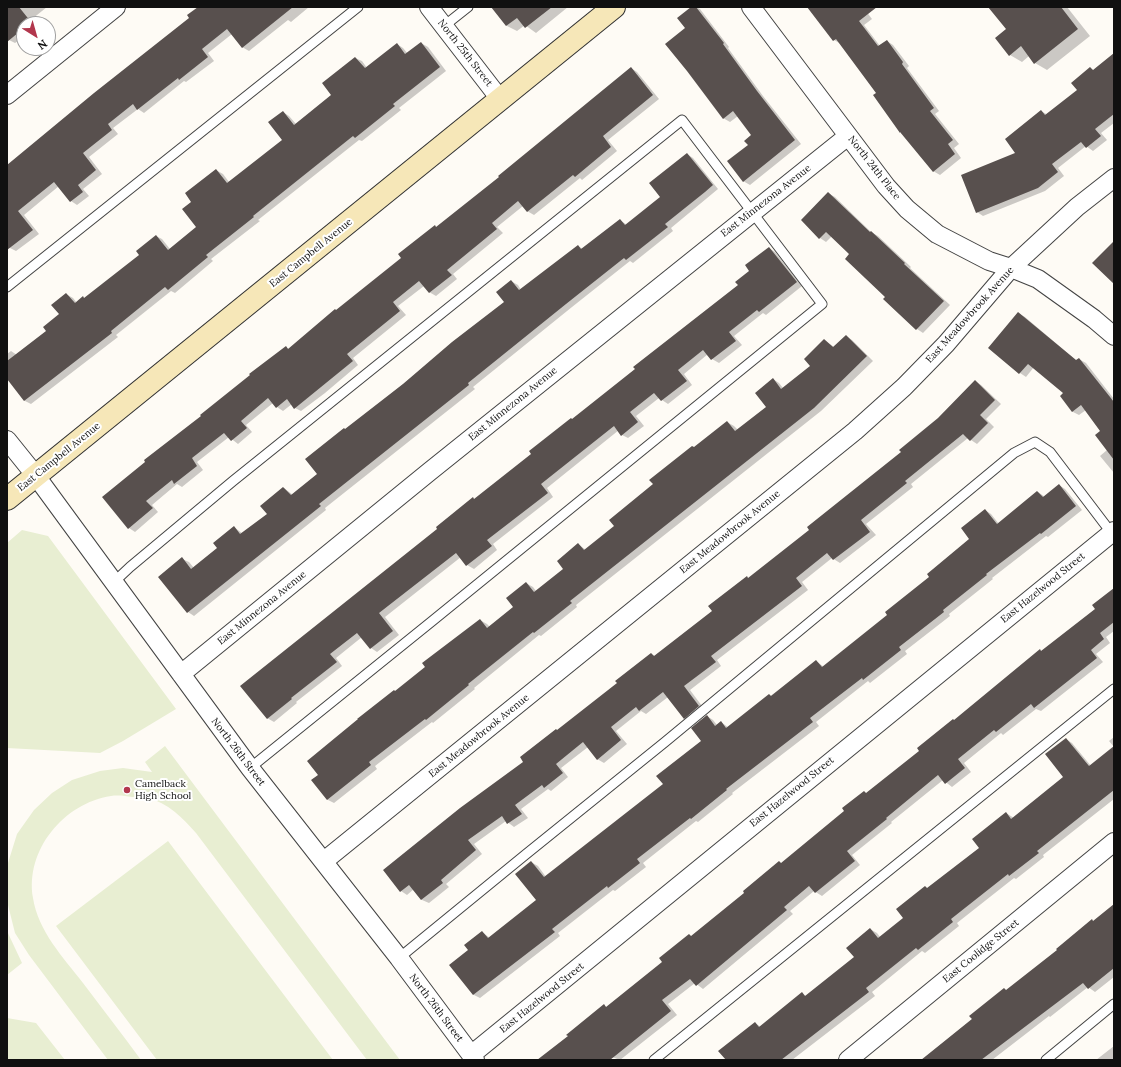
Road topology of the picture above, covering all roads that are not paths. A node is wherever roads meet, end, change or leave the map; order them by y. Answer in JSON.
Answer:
{"nodes":[{"id":1,"x":116,"y":7,"type":"edge"},
{"id":2,"x":358,"y":7,"type":"edge"},
{"id":3,"x":429,"y":7,"type":"edge"},
{"id":4,"x":468,"y":7,"type":"edge"},
{"id":5,"x":614,"y":7,"type":"edge"},
{"id":6,"x":751,"y":7,"type":"edge"},
{"id":7,"x":444,"y":26,"type":"junction"},
{"id":8,"x":7,"y":96,"type":"edge"},
{"id":9,"x":500,"y":99,"type":"junction"},
{"id":10,"x":848,"y":136,"type":"junction"},
{"id":11,"x":1114,"y":178,"type":"edge"},
{"id":12,"x":753,"y":211,"type":"junction"},
{"id":13,"x":1011,"y":268,"type":"junction"},
{"id":14,"x":7,"y":287,"type":"edge"},
{"id":15,"x":1114,"y":336,"type":"edge"},
{"id":16,"x":7,"y":440,"type":"edge"},
{"id":17,"x":36,"y":476,"type":"junction"},
{"id":18,"x":7,"y":499,"type":"edge"},
{"id":19,"x":1113,"y":533,"type":"edge"},
{"id":20,"x":114,"y":583,"type":"junction"},
{"id":21,"x":181,"y":674,"type":"junction"},
{"id":22,"x":1114,"y":688,"type":"edge"},
{"id":23,"x":250,"y":768,"type":"junction"},
{"id":24,"x":1114,"y":842,"type":"edge"},
{"id":25,"x":324,"y":861,"type":"junction"},
{"id":26,"x":399,"y":958,"type":"junction"},
{"id":27,"x":1114,"y":1004,"type":"edge"},
{"id":28,"x":473,"y":1058,"type":"edge"},
{"id":29,"x":654,"y":1060,"type":"edge"},
{"id":30,"x":848,"y":1060,"type":"edge"},
{"id":31,"x":1046,"y":1060,"type":"edge"}],
"edges":[{"from":1,"to":8,"type":"street"},
{"from":2,"to":14,"type":"lane"},
{"from":3,"to":7,"type":"street","name":"North 25th Street"},
{"from":4,"to":7,"type":"lane"},
{"from":5,"to":9,"type":"street","name":"East Campbell Avenue"},
{"from":6,"to":10,"type":"street","name":"North 24th Place"},
{"from":7,"to":9,"type":"street","name":"North 25th Street"},
{"from":9,"to":17,"type":"street","name":"East Campbell Avenue"},
{"from":10,"to":12,"type":"street","name":"East Minnezona Avenue"},
{"from":10,"to":13,"type":"street","name":"North 24th Place"},
{"from":11,"to":13,"type":"street","name":"East Meadowbrook Avenue"},
{"from":12,"to":20,"type":"lane"},
{"from":12,"to":21,"type":"street","name":"East Minnezona Avenue"},
{"from":12,"to":23,"type":"lane"},
{"from":13,"to":15,"type":"street","name":"North 24th Place"},
{"from":13,"to":25,"type":"street","name":"East Meadowbrook Avenue"},
{"from":16,"to":17,"type":"street","name":"North 26th Street"},
{"from":17,"to":18,"type":"street","name":"East Campbell Avenue"},
{"from":17,"to":20,"type":"street","name":"North 26th Street"},
{"from":19,"to":26,"type":"lane"},
{"from":19,"to":28,"type":"street","name":"East Hazelwood Street"},
{"from":20,"to":21,"type":"street","name":"North 26th Street"},
{"from":21,"to":23,"type":"street","name":"North 26th Street"},
{"from":22,"to":29,"type":"lane"},
{"from":23,"to":25,"type":"street","name":"North 26th Street"},
{"from":24,"to":30,"type":"street","name":"East Coolidge Street"},
{"from":25,"to":26,"type":"street","name":"North 26th Street"},
{"from":26,"to":28,"type":"street","name":"North 26th Street"},
{"from":27,"to":31,"type":"lane"}]}
